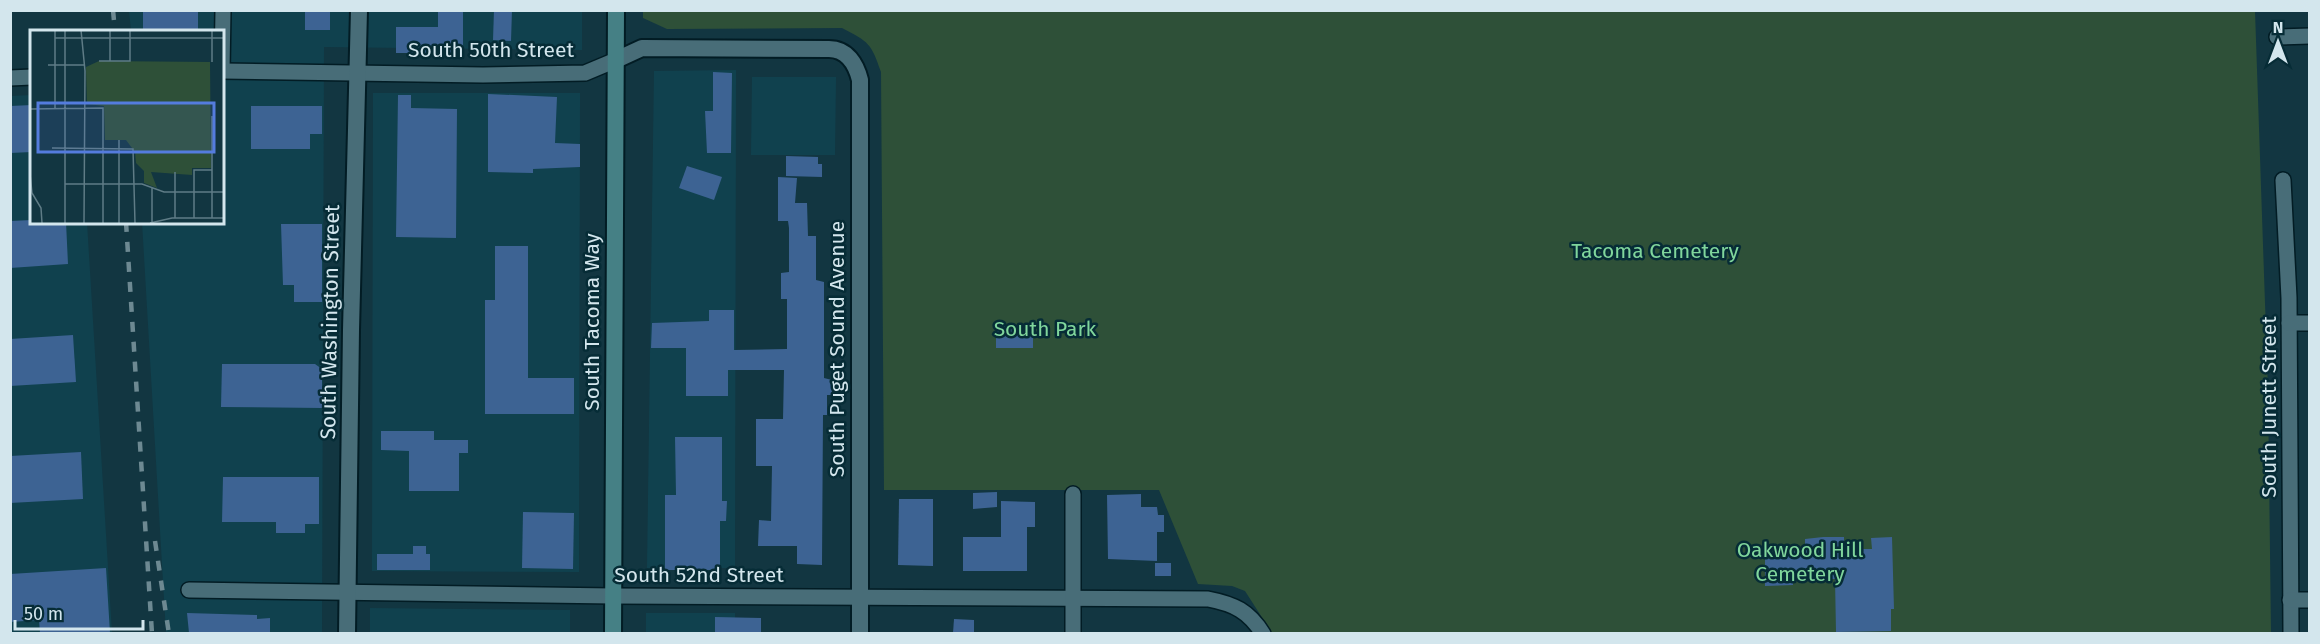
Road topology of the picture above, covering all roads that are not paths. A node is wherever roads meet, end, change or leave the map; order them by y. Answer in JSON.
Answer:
{"nodes":[{"id":1,"x":223,"y":10,"type":"edge"},
{"id":2,"x":359,"y":10,"type":"edge"},
{"id":3,"x":616,"y":10,"type":"edge"},
{"id":4,"x":223,"y":30,"type":"edge"},
{"id":5,"x":2310,"y":36,"type":"edge"},
{"id":6,"x":2277,"y":37,"type":"dead end"},
{"id":7,"x":616,"y":60,"type":"junction"},
{"id":8,"x":856,"y":66,"type":"joint"},
{"id":9,"x":224,"y":71,"type":"edge"},
{"id":10,"x":357,"y":72,"type":"junction"},
{"id":11,"x":30,"y":77,"type":"edge"},
{"id":12,"x":10,"y":78,"type":"edge"},
{"id":13,"x":2283,"y":180,"type":"dead end"},
{"id":14,"x":2289,"y":323,"type":"junction"},
{"id":15,"x":2310,"y":323,"type":"edge"},
{"id":16,"x":1073,"y":494,"type":"dead end"},
{"id":17,"x":189,"y":590,"type":"dead end"},
{"id":18,"x":349,"y":592,"type":"junction"},
{"id":19,"x":860,"y":595,"type":"junction"},
{"id":20,"x":613,"y":596,"type":"junction"},
{"id":21,"x":1073,"y":597,"type":"junction"},
{"id":22,"x":2290,"y":600,"type":"junction"},
{"id":23,"x":2310,"y":600,"type":"edge"},
{"id":24,"x":347,"y":633,"type":"edge"},
{"id":25,"x":613,"y":633,"type":"edge"},
{"id":26,"x":860,"y":633,"type":"edge"},
{"id":27,"x":1073,"y":633,"type":"edge"},
{"id":28,"x":1263,"y":633,"type":"edge"},
{"id":29,"x":2291,"y":633,"type":"edge"}],
"edges":[{"from":1,"to":4,"type":"street"},
{"from":2,"to":10,"type":"street","name":"South Washington Street"},
{"from":3,"to":7,"type":"main road","name":"South Tacoma Way"},
{"from":5,"to":6,"type":"street"},
{"from":7,"to":8,"type":"street","name":"South 50th Street"},
{"from":7,"to":10,"type":"street","name":"South 50th Street"},
{"from":7,"to":20,"type":"main road","name":"South Tacoma Way"},
{"from":8,"to":19,"type":"street","name":"South Puget Sound Avenue"},
{"from":9,"to":10,"type":"street","name":"South 50th Street"},
{"from":10,"to":18,"type":"street","name":"South Washington Street"},
{"from":11,"to":12,"type":"street"},
{"from":13,"to":14,"type":"street","name":"South Junett Street"},
{"from":14,"to":15,"type":"street"},
{"from":14,"to":22,"type":"street","name":"South Junett Street"},
{"from":16,"to":21,"type":"street"},
{"from":17,"to":18,"type":"street","name":"South 52nd Street"},
{"from":18,"to":20,"type":"street","name":"South 52nd Street"},
{"from":18,"to":24,"type":"street","name":"South Washington Street"},
{"from":19,"to":20,"type":"street","name":"South 52nd Street"},
{"from":19,"to":21,"type":"street","name":"South 52nd Street"},
{"from":19,"to":26,"type":"street","name":"South Puget Sound Avenue"},
{"from":20,"to":25,"type":"main road","name":"South Tacoma Way"},
{"from":21,"to":27,"type":"street"},
{"from":21,"to":28,"type":"street","name":"South 52nd Street"},
{"from":22,"to":23,"type":"street"},
{"from":22,"to":29,"type":"street","name":"South Junett Street"}]}
